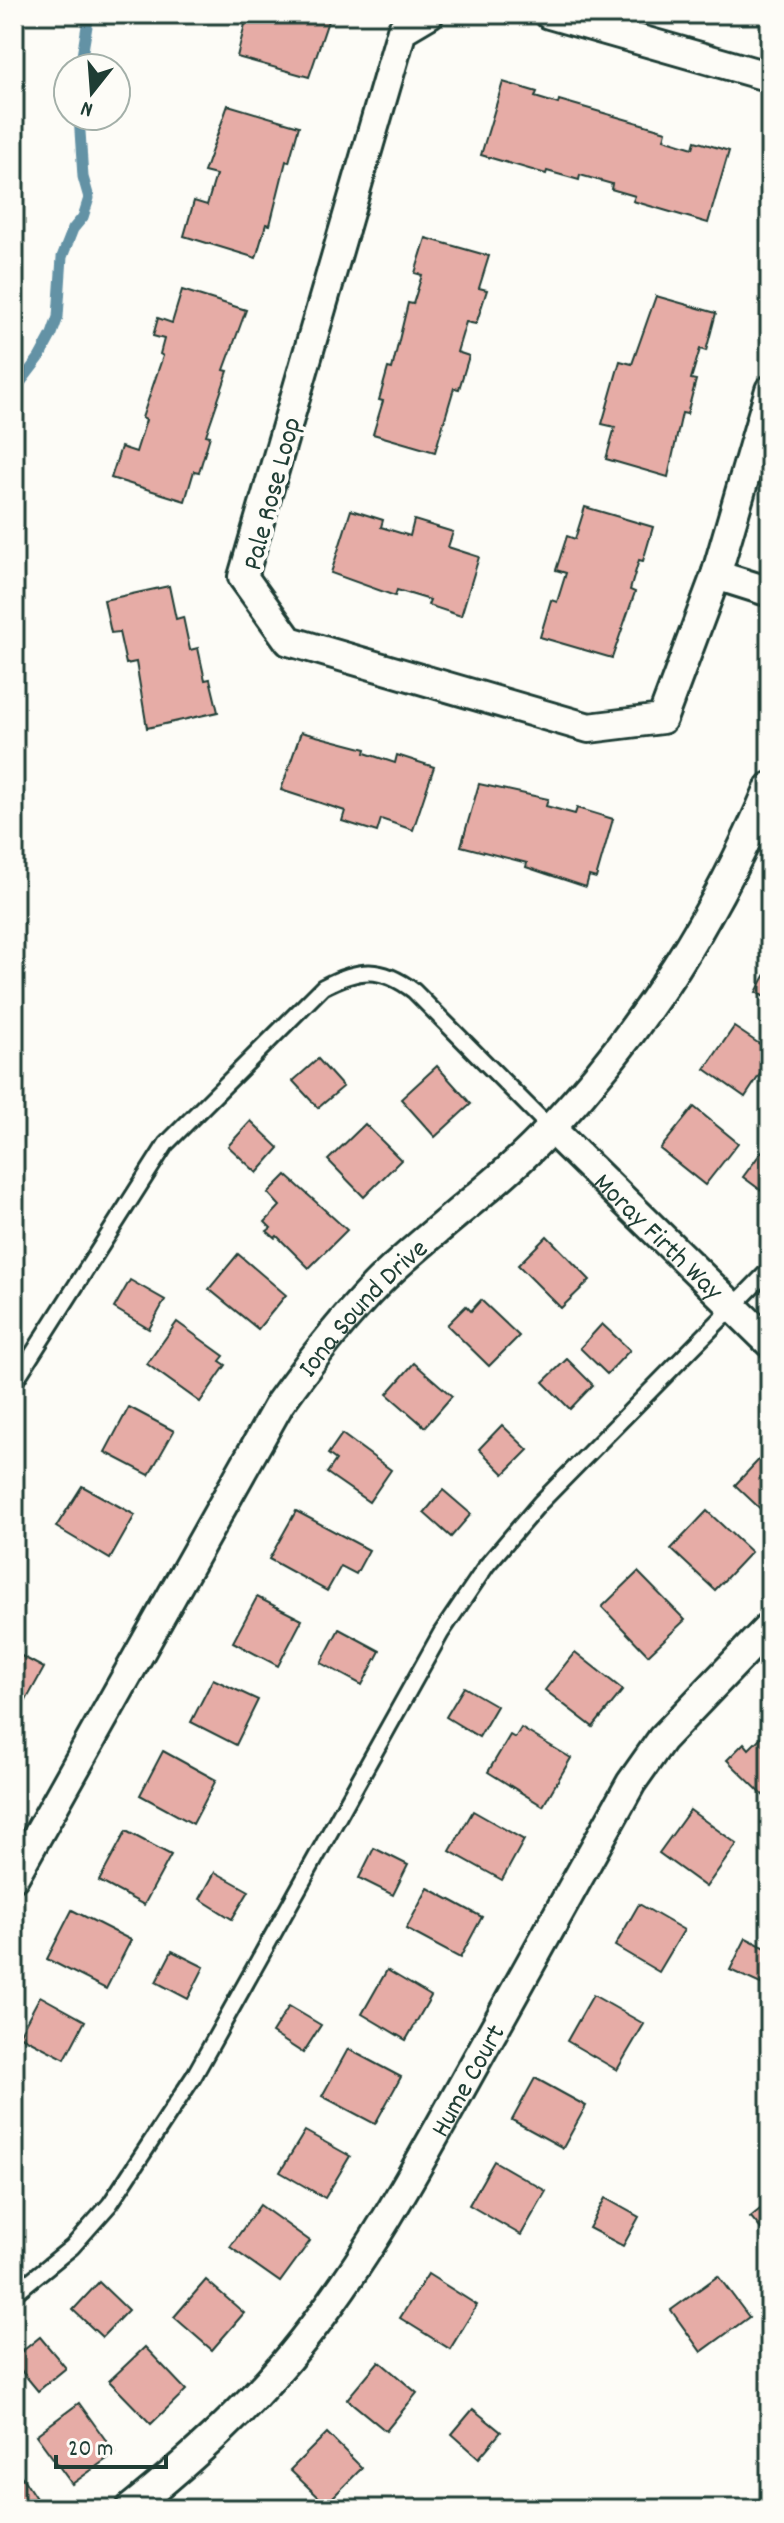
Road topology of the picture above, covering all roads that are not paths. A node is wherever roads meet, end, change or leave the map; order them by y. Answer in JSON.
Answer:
{"nodes":[{"id":1,"x":429,"y":14,"type":"edge"},
{"id":2,"x":549,"y":14,"type":"edge"},
{"id":3,"x":770,"y":77,"type":"edge"},
{"id":4,"x":770,"y":390,"type":"edge"},
{"id":5,"x":716,"y":575,"type":"junction"},
{"id":6,"x":770,"y":592,"type":"edge"},
{"id":7,"x":770,"y":787,"type":"edge"},
{"id":8,"x":551,"y":1129,"type":"junction"},
{"id":9,"x":770,"y":1269,"type":"edge"},
{"id":10,"x":733,"y":1307,"type":"junction"},
{"id":11,"x":770,"y":1343,"type":"edge"},
{"id":12,"x":14,"y":1383,"type":"edge"},
{"id":13,"x":770,"y":1626,"type":"edge"},
{"id":14,"x":14,"y":1877,"type":"edge"},
{"id":15,"x":14,"y":2294,"type":"edge"},
{"id":16,"x":130,"y":2509,"type":"edge"}],
"edges":[{"from":1,"to":5,"type":"street","name":"Pale Rose Loop"},
{"from":2,"to":3,"type":"street"},
{"from":4,"to":5,"type":"street","name":"Pale Rose Loop"},
{"from":5,"to":6,"type":"street"},
{"from":7,"to":8,"type":"street","name":"Iona Sound Drive"},
{"from":8,"to":10,"type":"street","name":"Moray Firth Way"},
{"from":8,"to":12,"type":"lane"},
{"from":8,"to":14,"type":"street","name":"Iona Sound Drive"},
{"from":9,"to":10,"type":"lane"},
{"from":10,"to":11,"type":"street","name":"Moray Firth Way"},
{"from":10,"to":15,"type":"lane"},
{"from":13,"to":16,"type":"street","name":"Hume Court"}]}
